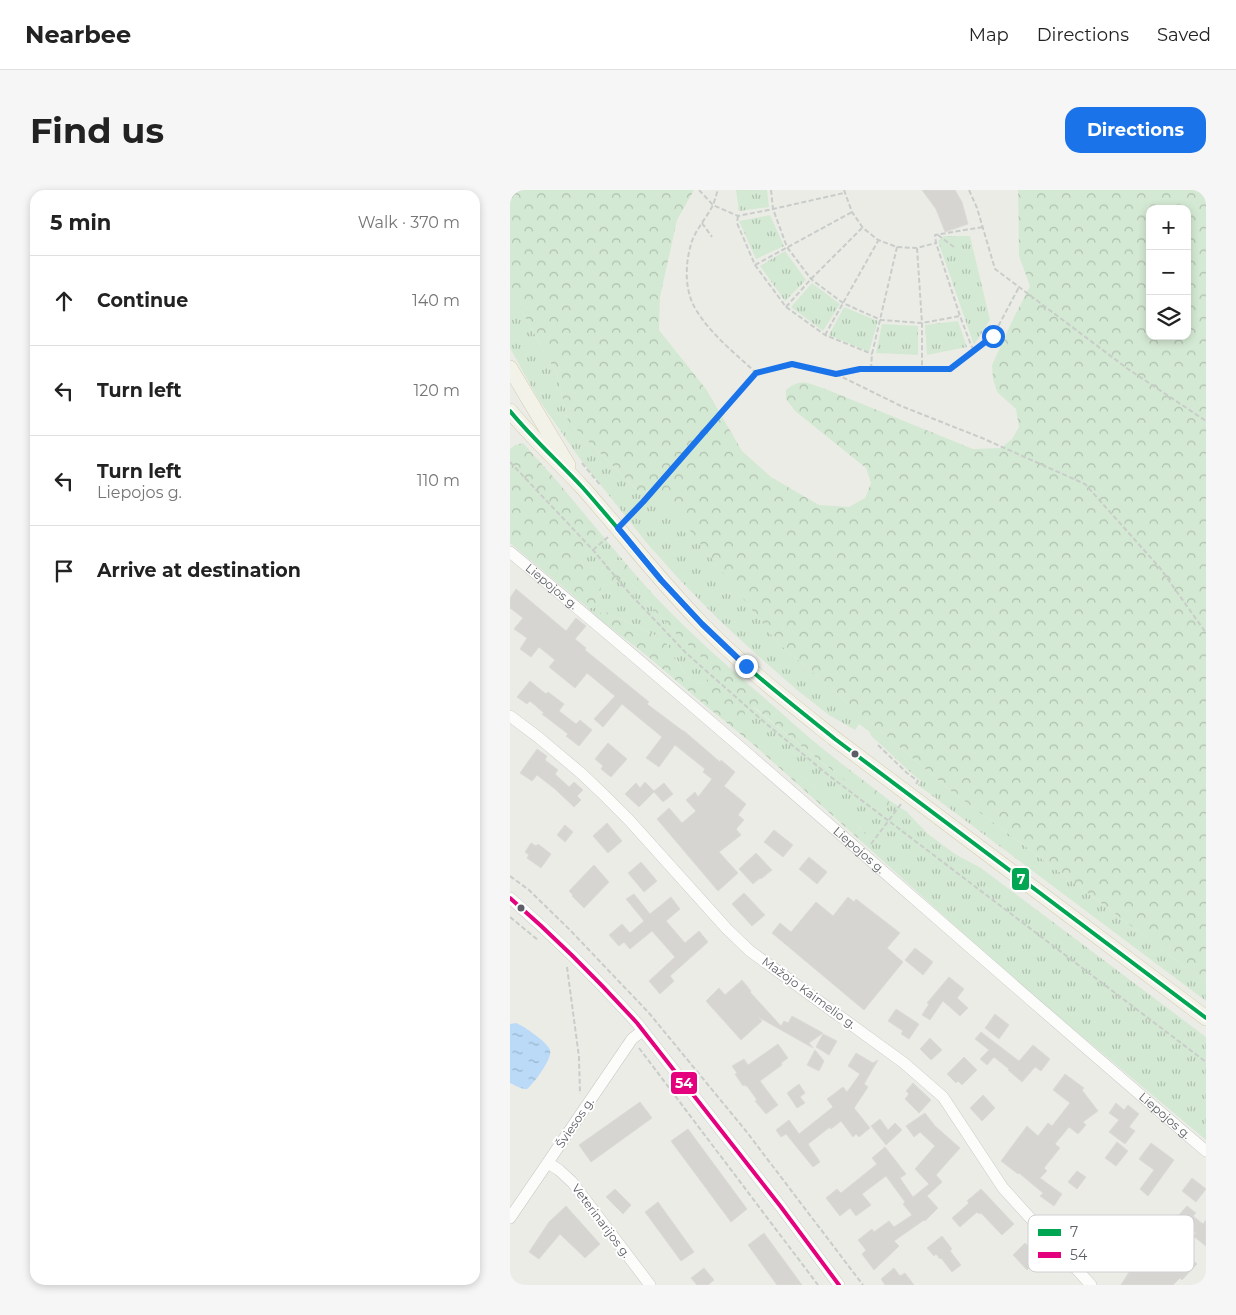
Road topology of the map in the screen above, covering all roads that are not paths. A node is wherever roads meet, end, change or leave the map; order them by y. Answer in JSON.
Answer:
{"nodes":[{"id":1,"x":510,"y":368,"type":"edge"},
{"id":2,"x":514,"y":387,"type":"edge"},
{"id":3,"x":510,"y":411,"type":"edge"},
{"id":4,"x":582,"y":487,"type":"junction"},
{"id":5,"x":510,"y":552,"type":"edge"},
{"id":6,"x":510,"y":716,"type":"edge"},
{"id":7,"x":510,"y":898,"type":"edge"},
{"id":8,"x":1206,"y":1018,"type":"edge"},
{"id":9,"x":642,"y":1031,"type":"junction"},
{"id":10,"x":1206,"y":1151,"type":"edge"},
{"id":11,"x":548,"y":1163,"type":"junction"},
{"id":12,"x":1028,"y":1216,"type":"edge"},
{"id":13,"x":510,"y":1218,"type":"edge"},
{"id":14,"x":1079,"y":1272,"type":"edge"},
{"id":15,"x":650,"y":1285,"type":"edge"},
{"id":16,"x":839,"y":1285,"type":"edge"},
{"id":17,"x":1091,"y":1285,"type":"edge"}],
"edges":[{"from":1,"to":2,"type":"main road"},
{"from":2,"to":4,"type":"main road"},
{"from":3,"to":4,"type":"main road"},
{"from":4,"to":8,"type":"main road"},
{"from":5,"to":10,"type":"street","name":"Liepojos g."},
{"from":6,"to":12,"type":"street","name":"Mažojo Kaimelio g."},
{"from":7,"to":9,"type":"street"},
{"from":9,"to":11,"type":"street","name":"Šviesos g."},
{"from":9,"to":16,"type":"street"},
{"from":11,"to":13,"type":"street","name":"Šviesos g."},
{"from":11,"to":15,"type":"street","name":"Veterinarijos g."},
{"from":14,"to":17,"type":"street","name":"Mažojo Kaimelio g."}]}
